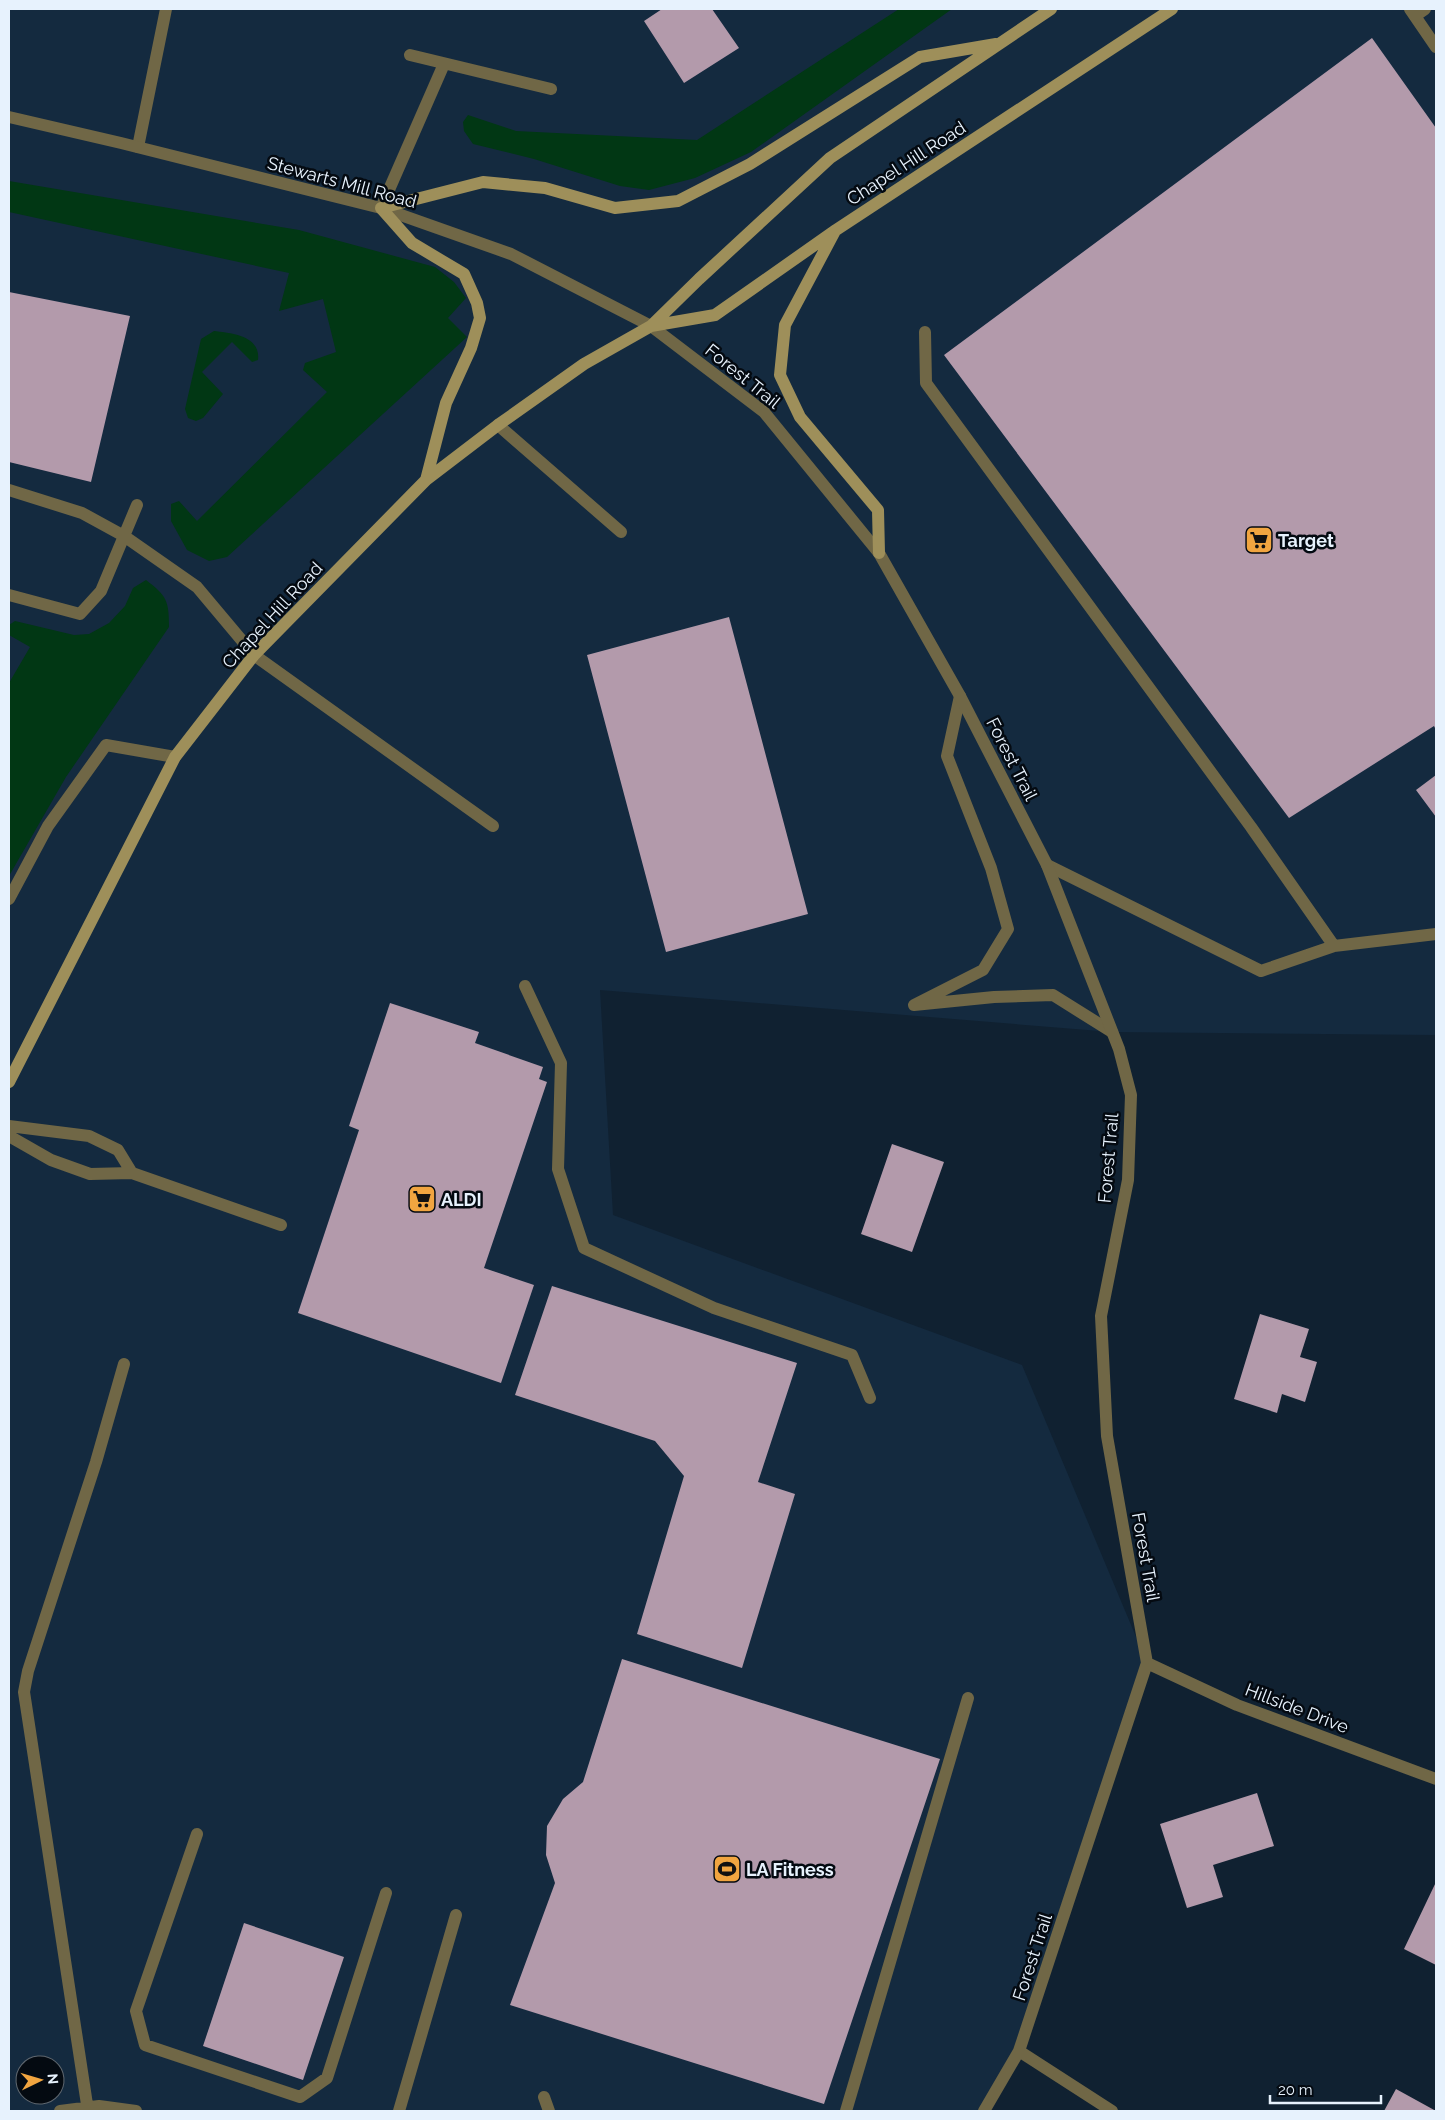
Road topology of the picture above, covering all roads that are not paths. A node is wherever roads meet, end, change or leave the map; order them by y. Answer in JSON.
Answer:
{"nodes":[{"id":1,"x":166,"y":9,"type":"edge"},
{"id":2,"x":1051,"y":9,"type":"edge"},
{"id":3,"x":1172,"y":9,"type":"edge"},
{"id":4,"x":1417,"y":11,"type":"edge"},
{"id":5,"x":1000,"y":43,"type":"junction"},
{"id":6,"x":1436,"y":47,"type":"edge"},
{"id":7,"x":410,"y":55,"type":"dead end"},
{"id":8,"x":444,"y":64,"type":"junction"},
{"id":9,"x":551,"y":89,"type":"dead end"},
{"id":10,"x":9,"y":117,"type":"edge"},
{"id":11,"x":138,"y":147,"type":"junction"},
{"id":12,"x":381,"y":208,"type":"junction"},
{"id":13,"x":836,"y":230,"type":"junction"},
{"id":14,"x":651,"y":326,"type":"junction"},
{"id":15,"x":925,"y":332,"type":"dead end"},
{"id":16,"x":498,"y":426,"type":"junction"},
{"id":17,"x":426,"y":480,"type":"junction"},
{"id":18,"x":9,"y":490,"type":"edge"},
{"id":19,"x":137,"y":506,"type":"dead end"},
{"id":20,"x":621,"y":532,"type":"dead end"},
{"id":21,"x":124,"y":536,"type":"junction"},
{"id":22,"x":878,"y":552,"type":"junction"},
{"id":23,"x":9,"y":595,"type":"edge"},
{"id":24,"x":254,"y":655,"type":"junction"},
{"id":25,"x":960,"y":696,"type":"junction"},
{"id":26,"x":174,"y":757,"type":"junction"},
{"id":27,"x":493,"y":826,"type":"dead end"},
{"id":28,"x":1046,"y":865,"type":"junction"},
{"id":29,"x":9,"y":899,"type":"edge"},
{"id":30,"x":1436,"y":934,"type":"edge"},
{"id":31,"x":1334,"y":946,"type":"junction"},
{"id":32,"x":525,"y":986,"type":"dead end"},
{"id":33,"x":1112,"y":1032,"type":"junction"},
{"id":34,"x":9,"y":1082,"type":"edge"},
{"id":35,"x":9,"y":1126,"type":"edge"},
{"id":36,"x":9,"y":1136,"type":"edge"},
{"id":37,"x":132,"y":1173,"type":"junction"},
{"id":38,"x":281,"y":1224,"type":"dead end"},
{"id":39,"x":124,"y":1364,"type":"dead end"},
{"id":40,"x":870,"y":1398,"type":"dead end"},
{"id":41,"x":1147,"y":1663,"type":"junction"},
{"id":42,"x":968,"y":1698,"type":"dead end"},
{"id":43,"x":1436,"y":1780,"type":"edge"},
{"id":44,"x":196,"y":1834,"type":"dead end"},
{"id":45,"x":386,"y":1893,"type":"dead end"},
{"id":46,"x":456,"y":1915,"type":"dead end"},
{"id":47,"x":1019,"y":2051,"type":"junction"},
{"id":48,"x":544,"y":2097,"type":"dead end"},
{"id":49,"x":87,"y":2110,"type":"edge"},
{"id":50,"x":60,"y":2111,"type":"edge"},
{"id":51,"x":136,"y":2111,"type":"edge"},
{"id":52,"x":399,"y":2111,"type":"edge"},
{"id":53,"x":549,"y":2111,"type":"edge"},
{"id":54,"x":846,"y":2111,"type":"edge"},
{"id":55,"x":984,"y":2111,"type":"edge"},
{"id":56,"x":1112,"y":2111,"type":"edge"}],
"edges":[{"from":1,"to":11,"type":"street"},
{"from":2,"to":5,"type":"main road","name":"Chapel Hill Road"},
{"from":3,"to":13,"type":"main road","name":"Chapel Hill Road"},
{"from":4,"to":6,"type":"street"},
{"from":5,"to":12,"type":"main road"},
{"from":5,"to":14,"type":"main road","name":"Chapel Hill Road"},
{"from":7,"to":8,"type":"street"},
{"from":8,"to":9,"type":"street"},
{"from":8,"to":12,"type":"street"},
{"from":10,"to":11,"type":"street","name":"Stewarts Mill Road"},
{"from":11,"to":12,"type":"street","name":"Stewarts Mill Road"},
{"from":12,"to":14,"type":"street","name":"Stewarts Mill Road"},
{"from":12,"to":17,"type":"main road"},
{"from":13,"to":14,"type":"main road","name":"Chapel Hill Road"},
{"from":13,"to":22,"type":"main road"},
{"from":14,"to":16,"type":"main road","name":"Chapel Hill Road"},
{"from":14,"to":22,"type":"street","name":"Forest Trail"},
{"from":15,"to":31,"type":"street"},
{"from":16,"to":17,"type":"main road","name":"Chapel Hill Road"},
{"from":16,"to":20,"type":"street"},
{"from":17,"to":24,"type":"main road","name":"Chapel Hill Road"},
{"from":18,"to":21,"type":"street"},
{"from":19,"to":21,"type":"street"},
{"from":21,"to":23,"type":"street"},
{"from":21,"to":24,"type":"street"},
{"from":22,"to":25,"type":"street","name":"Forest Trail"},
{"from":24,"to":26,"type":"main road","name":"Chapel Hill Road"},
{"from":24,"to":27,"type":"street"},
{"from":25,"to":28,"type":"street","name":"Forest Trail"},
{"from":25,"to":33,"type":"street"},
{"from":26,"to":29,"type":"street"},
{"from":26,"to":34,"type":"main road","name":"Chapel Hill Road"},
{"from":28,"to":31,"type":"street"},
{"from":28,"to":33,"type":"street","name":"Forest Trail"},
{"from":30,"to":31,"type":"street"},
{"from":32,"to":40,"type":"street"},
{"from":33,"to":41,"type":"street","name":"Forest Trail"},
{"from":35,"to":37,"type":"street"},
{"from":36,"to":37,"type":"street"},
{"from":37,"to":38,"type":"street"},
{"from":39,"to":49,"type":"street"},
{"from":41,"to":43,"type":"street","name":"Hillside Drive"},
{"from":41,"to":47,"type":"street","name":"Forest Trail"},
{"from":42,"to":54,"type":"street"},
{"from":44,"to":45,"type":"street"},
{"from":46,"to":52,"type":"street"},
{"from":47,"to":55,"type":"street","name":"Forest Trail"},
{"from":47,"to":56,"type":"street"},
{"from":48,"to":53,"type":"street"},
{"from":49,"to":50,"type":"street"},
{"from":49,"to":51,"type":"street"}]}
